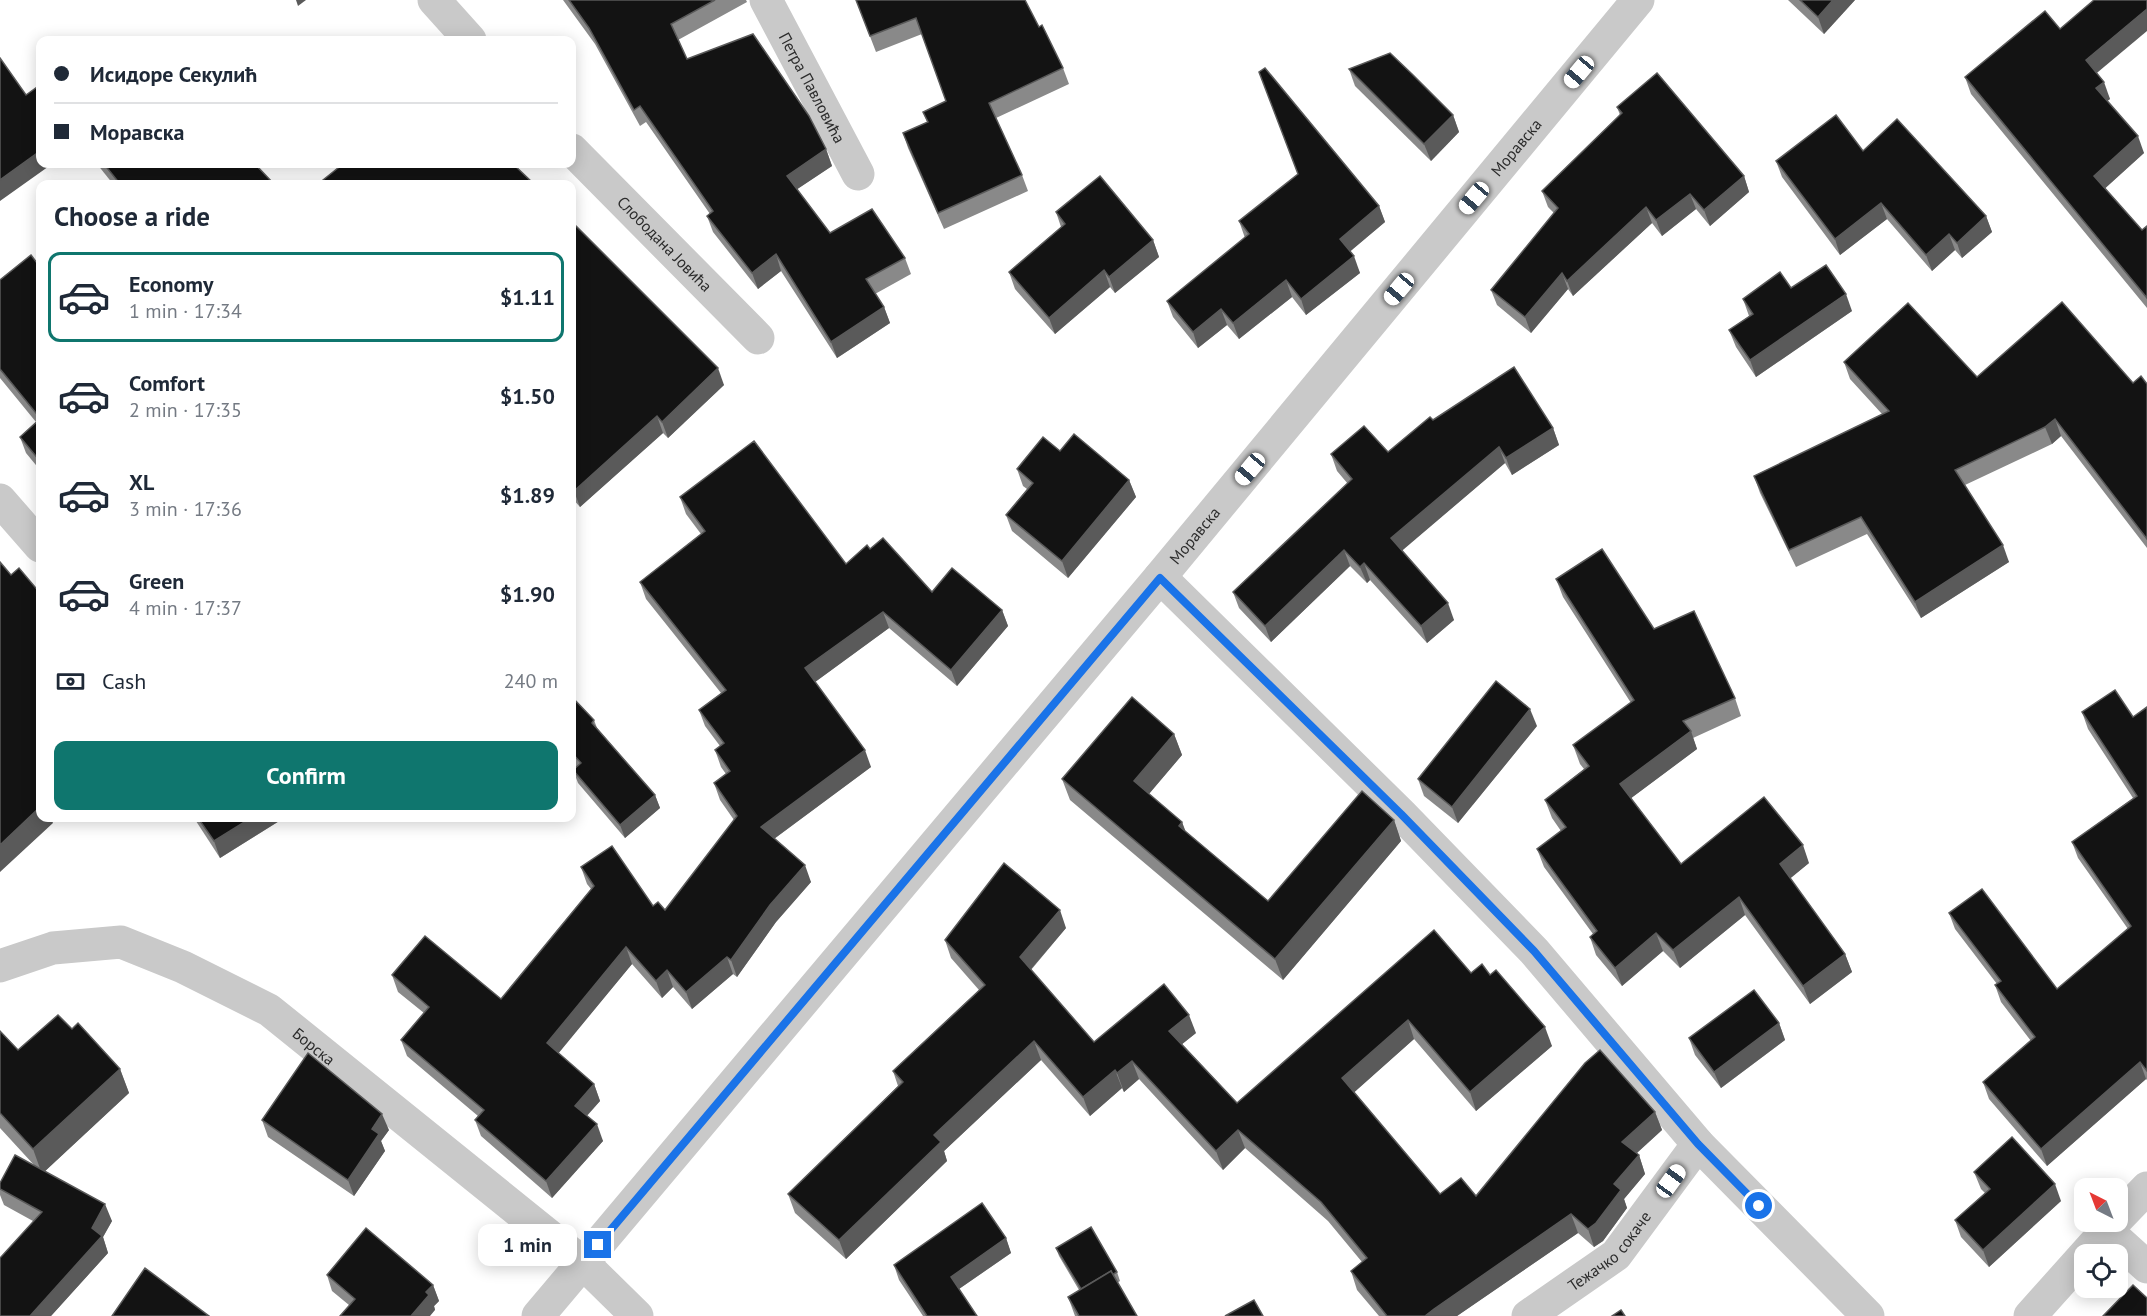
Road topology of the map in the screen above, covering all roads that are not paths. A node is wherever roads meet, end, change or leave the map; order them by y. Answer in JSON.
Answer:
{"nodes":[{"id":1,"x":434,"y":0,"type":"edge"},
{"id":2,"x":766,"y":0,"type":"edge"},
{"id":3,"x":1638,"y":0,"type":"edge"},
{"id":4,"x":466,"y":36,"type":"edge"},
{"id":5,"x":576,"y":154,"type":"edge"},
{"id":6,"x":858,"y":174,"type":"dead end"},
{"id":7,"x":758,"y":338,"type":"dead end"},
{"id":8,"x":0,"y":500,"type":"edge"},
{"id":9,"x":36,"y":541,"type":"edge"},
{"id":10,"x":1160,"y":578,"type":"junction"},
{"id":11,"x":0,"y":966,"type":"edge"},
{"id":12,"x":1698,"y":1144,"type":"junction"},
{"id":13,"x":2147,"y":1188,"type":"edge"},
{"id":14,"x":2128,"y":1208,"type":"edge"},
{"id":15,"x":2105,"y":1232,"type":"edge"},
{"id":16,"x":2120,"y":1232,"type":"edge"},
{"id":17,"x":583,"y":1263,"type":"junction"},
{"id":18,"x":2147,"y":1267,"type":"edge"},
{"id":19,"x":538,"y":1316,"type":"edge"},
{"id":20,"x":637,"y":1316,"type":"edge"},
{"id":21,"x":1528,"y":1316,"type":"edge"},
{"id":22,"x":1868,"y":1316,"type":"edge"},
{"id":23,"x":2030,"y":1316,"type":"edge"}],
"edges":[{"from":1,"to":4,"type":"street"},
{"from":2,"to":6,"type":"street","name":"Петра Павловића"},
{"from":3,"to":10,"type":"street","name":"Моравска"},
{"from":5,"to":7,"type":"street","name":"Слободана Јовића"},
{"from":8,"to":9,"type":"street"},
{"from":10,"to":12,"type":"street"},
{"from":10,"to":17,"type":"street","name":"Моравска"},
{"from":11,"to":17,"type":"street","name":"Борска"},
{"from":12,"to":21,"type":"street","name":"Тежачко сокаче"},
{"from":12,"to":22,"type":"street"},
{"from":13,"to":14,"type":"street"},
{"from":15,"to":23,"type":"street"},
{"from":16,"to":18,"type":"street"},
{"from":17,"to":19,"type":"street","name":"Моравска"},
{"from":17,"to":20,"type":"street","name":"Борска"}]}
